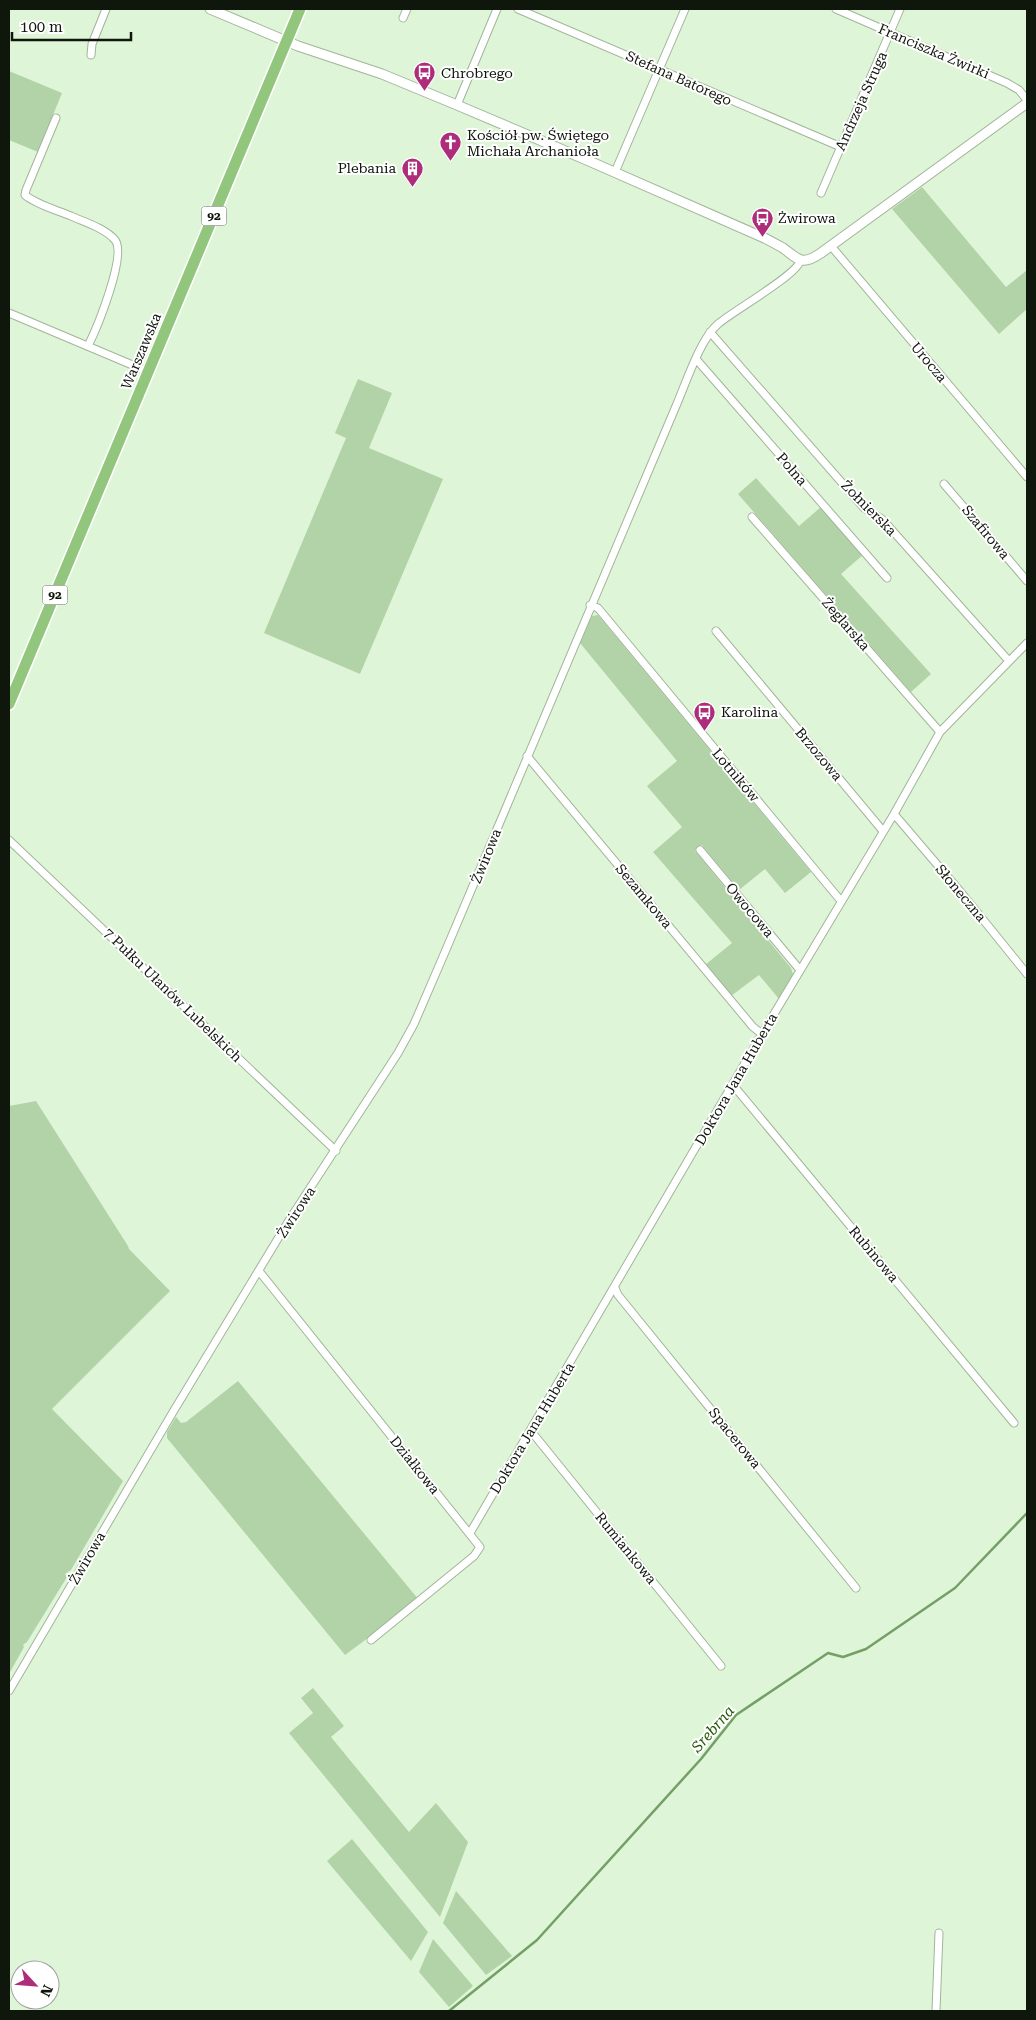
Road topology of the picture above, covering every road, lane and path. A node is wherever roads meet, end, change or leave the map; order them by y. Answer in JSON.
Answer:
{"nodes":[{"id":1,"x":106,"y":9,"type":"edge"},
{"id":2,"x":210,"y":9,"type":"edge"},
{"id":3,"x":300,"y":9,"type":"edge"},
{"id":4,"x":407,"y":9,"type":"edge"},
{"id":5,"x":498,"y":9,"type":"edge"},
{"id":6,"x":518,"y":9,"type":"edge"},
{"id":7,"x":685,"y":9,"type":"edge"},
{"id":8,"x":836,"y":9,"type":"edge"},
{"id":9,"x":900,"y":9,"type":"edge"},
{"id":10,"x":403,"y":18,"type":"dead end"},
{"id":11,"x":891,"y":33,"type":"junction"},
{"id":12,"x":287,"y":42,"type":"junction"},
{"id":13,"x":92,"y":55,"type":"dead end"},
{"id":14,"x":659,"y":70,"type":"junction"},
{"id":15,"x":1027,"y":102,"type":"edge"},
{"id":16,"x":457,"y":105,"type":"junction"},
{"id":17,"x":56,"y":118,"type":"dead end"},
{"id":18,"x":841,"y":147,"type":"junction"},
{"id":19,"x":615,"y":172,"type":"junction"},
{"id":20,"x":821,"y":193,"type":"dead end"},
{"id":21,"x":831,"y":246,"type":"junction"},
{"id":22,"x":800,"y":261,"type":"junction"},
{"id":23,"x":9,"y":313,"type":"edge"},
{"id":24,"x":710,"y":332,"type":"junction"},
{"id":25,"x":88,"y":346,"type":"junction"},
{"id":26,"x":696,"y":360,"type":"junction"},
{"id":27,"x":149,"y":372,"type":"junction"},
{"id":28,"x":1027,"y":477,"type":"edge"},
{"id":29,"x":944,"y":484,"type":"dead end"},
{"id":30,"x":752,"y":517,"type":"dead end"},
{"id":31,"x":888,"y":578,"type":"dead end"},
{"id":32,"x":1027,"y":581,"type":"edge"},
{"id":33,"x":590,"y":605,"type":"junction"},
{"id":34,"x":716,"y":631,"type":"dead end"},
{"id":35,"x":1027,"y":644,"type":"edge"},
{"id":36,"x":1008,"y":661,"type":"junction"},
{"id":37,"x":9,"y":704,"type":"edge"},
{"id":38,"x":940,"y":732,"type":"junction"},
{"id":39,"x":527,"y":756,"type":"junction"},
{"id":40,"x":894,"y":814,"type":"junction"},
{"id":41,"x":884,"y":831,"type":"junction"},
{"id":42,"x":9,"y":840,"type":"edge"},
{"id":43,"x":700,"y":850,"type":"dead end"},
{"id":44,"x":841,"y":901,"type":"junction"},
{"id":45,"x":800,"y":970,"type":"junction"},
{"id":46,"x":1027,"y":974,"type":"edge"},
{"id":47,"x":762,"y":1034,"type":"junction"},
{"id":48,"x":733,"y":1085,"type":"junction"},
{"id":49,"x":336,"y":1151,"type":"junction"},
{"id":50,"x":259,"y":1271,"type":"junction"},
{"id":51,"x":614,"y":1288,"type":"junction"},
{"id":52,"x":1014,"y":1423,"type":"dead end"},
{"id":53,"x":531,"y":1431,"type":"junction"},
{"id":54,"x":470,"y":1533,"type":"junction"},
{"id":55,"x":856,"y":1588,"type":"dead end"},
{"id":56,"x":371,"y":1640,"type":"dead end"},
{"id":57,"x":720,"y":1666,"type":"dead end"},
{"id":58,"x":9,"y":1691,"type":"edge"},
{"id":59,"x":939,"y":1934,"type":"dead end"},
{"id":60,"x":936,"y":2011,"type":"edge"}],
"edges":[{"from":1,"to":13,"type":"street"},
{"from":2,"to":12,"type":"street"},
{"from":3,"to":12,"type":"main road","name":"Warszawska","number":"92"},
{"from":4,"to":10,"type":"street"},
{"from":5,"to":16,"type":"street"},
{"from":6,"to":14,"type":"street","name":"Stefana Batorego"},
{"from":7,"to":14,"type":"street"},
{"from":8,"to":11,"type":"street","name":"Franciszka Żwirki"},
{"from":9,"to":11,"type":"street","name":"Andrzeja Struga"},
{"from":11,"to":15,"type":"street","name":"Franciszka Żwirki"},
{"from":11,"to":18,"type":"street","name":"Andrzeja Struga"},
{"from":12,"to":16,"type":"street"},
{"from":12,"to":27,"type":"main road","name":"Warszawska","number":"92"},
{"from":14,"to":18,"type":"street","name":"Stefana Batorego"},
{"from":14,"to":19,"type":"street"},
{"from":15,"to":21,"type":"street","name":"Żwirowa"},
{"from":16,"to":19,"type":"street"},
{"from":17,"to":25,"type":"street"},
{"from":18,"to":20,"type":"street","name":"Andrzeja Struga"},
{"from":19,"to":22,"type":"street"},
{"from":21,"to":22,"type":"street","name":"Żwirowa"},
{"from":21,"to":28,"type":"street","name":"Urocza"},
{"from":22,"to":24,"type":"street","name":"Żwirowa"},
{"from":23,"to":25,"type":"street"},
{"from":24,"to":26,"type":"street","name":"Żwirowa"},
{"from":24,"to":36,"type":"street","name":"Żołnierska"},
{"from":25,"to":27,"type":"street"},
{"from":26,"to":31,"type":"street","name":"Polna"},
{"from":26,"to":33,"type":"street","name":"Żwirowa"},
{"from":27,"to":37,"type":"main road","name":"Warszawska","number":"92"},
{"from":29,"to":32,"type":"street","name":"Szafirowa"},
{"from":30,"to":38,"type":"street","name":"Żeglarska"},
{"from":33,"to":39,"type":"street","name":"Żwirowa"},
{"from":33,"to":44,"type":"street","name":"Lotników"},
{"from":34,"to":41,"type":"street","name":"Brzozowa"},
{"from":35,"to":36,"type":"street","name":"Doktora Jana Huberta"},
{"from":36,"to":38,"type":"street","name":"Doktora Jana Huberta"},
{"from":38,"to":40,"type":"street","name":"Doktora Jana Huberta"},
{"from":39,"to":47,"type":"street","name":"Sezamkowa"},
{"from":39,"to":49,"type":"street","name":"Żwirowa"},
{"from":40,"to":41,"type":"street","name":"Doktora Jana Huberta"},
{"from":40,"to":46,"type":"street","name":"Słoneczna"},
{"from":41,"to":44,"type":"street","name":"Doktora Jana Huberta"},
{"from":42,"to":49,"type":"street","name":"7 Pułku Ułanów Lubelskich"},
{"from":43,"to":45,"type":"street","name":"Owocowa"},
{"from":44,"to":45,"type":"street","name":"Doktora Jana Huberta"},
{"from":45,"to":47,"type":"street","name":"Doktora Jana Huberta"},
{"from":47,"to":48,"type":"street","name":"Doktora Jana Huberta"},
{"from":48,"to":51,"type":"street","name":"Doktora Jana Huberta"},
{"from":48,"to":52,"type":"street","name":"Rubinowa"},
{"from":49,"to":50,"type":"street","name":"Żwirowa"},
{"from":50,"to":54,"type":"street","name":"Działkowa"},
{"from":50,"to":58,"type":"street","name":"Żwirowa"},
{"from":51,"to":53,"type":"street","name":"Doktora Jana Huberta"},
{"from":51,"to":55,"type":"street","name":"Spacerowa"},
{"from":53,"to":54,"type":"street","name":"Doktora Jana Huberta"},
{"from":53,"to":57,"type":"street","name":"Rumiankowa"},
{"from":54,"to":56,"type":"street","name":"Działkowa"},
{"from":59,"to":60,"type":"street"}]}
